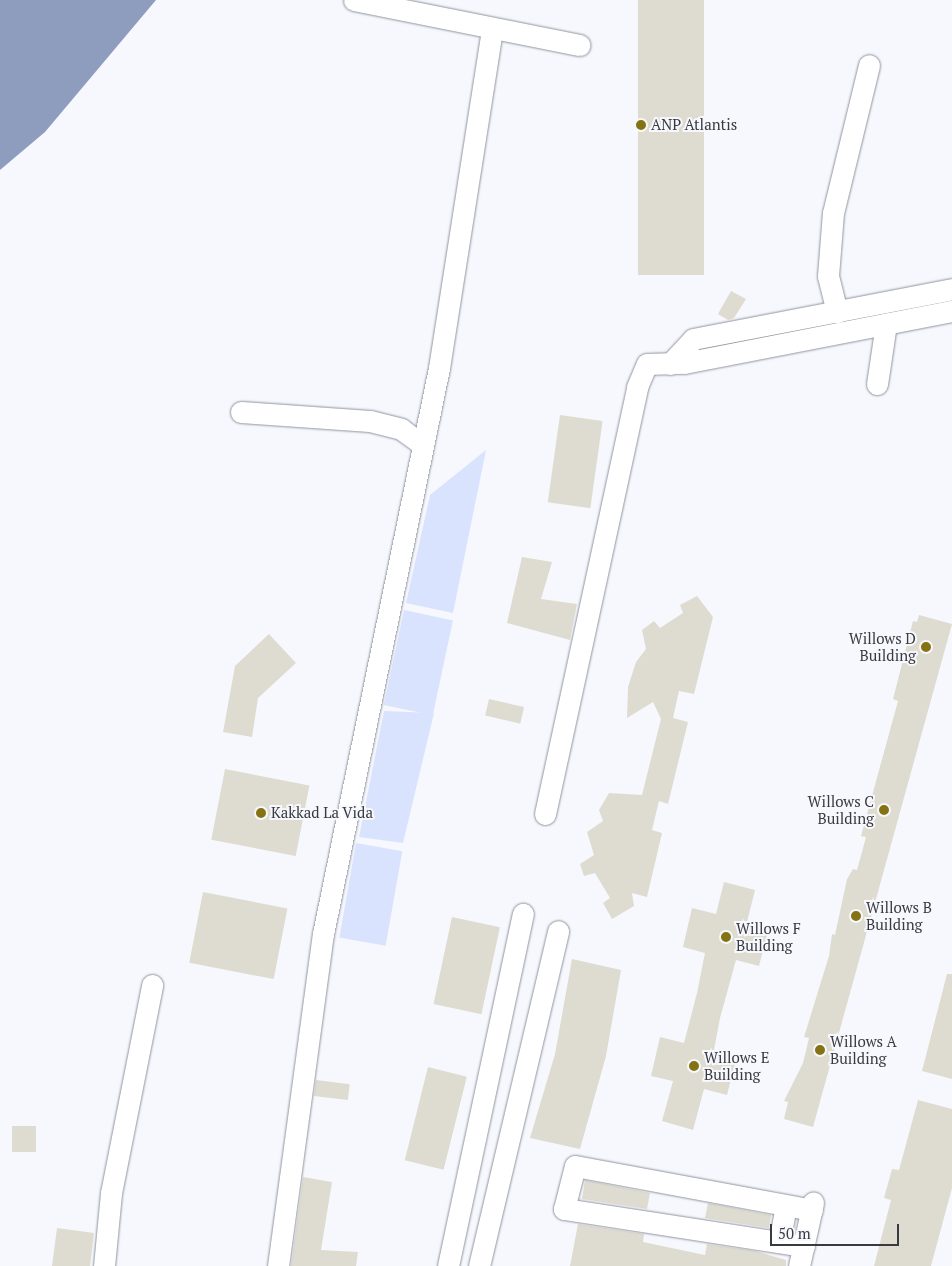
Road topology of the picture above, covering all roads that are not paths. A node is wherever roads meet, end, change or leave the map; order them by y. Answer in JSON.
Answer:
{"nodes":[{"id":1,"x":354,"y":0,"type":"edge"},
{"id":2,"x":492,"y":28,"type":"junction"},
{"id":3,"x":580,"y":45,"type":"dead end"},
{"id":4,"x":869,"y":65,"type":"dead end"},
{"id":5,"x":952,"y":289,"type":"edge"},
{"id":6,"x":952,"y":311,"type":"edge"},
{"id":7,"x":836,"y":312,"type":"junction"},
{"id":8,"x":886,"y":324,"type":"junction"},
{"id":9,"x":670,"y":364,"type":"junction"},
{"id":10,"x":877,"y":384,"type":"dead end"},
{"id":11,"x":241,"y":412,"type":"dead end"},
{"id":12,"x":423,"y":445,"type":"junction"},
{"id":13,"x":545,"y":814,"type":"dead end"},
{"id":14,"x":524,"y":914,"type":"dead end"},
{"id":15,"x":558,"y":931,"type":"dead end"},
{"id":16,"x":152,"y":985,"type":"dead end"},
{"id":17,"x":786,"y":1206,"type":"junction"},
{"id":18,"x":779,"y":1242,"type":"junction"},
{"id":19,"x":801,"y":1256,"type":"edge"},
{"id":20,"x":104,"y":1266,"type":"edge"},
{"id":21,"x":278,"y":1266,"type":"edge"},
{"id":22,"x":448,"y":1266,"type":"edge"},
{"id":23,"x":479,"y":1266,"type":"edge"}],
"edges":[{"from":1,"to":2,"type":"street"},
{"from":2,"to":3,"type":"street"},
{"from":2,"to":12,"type":"street"},
{"from":4,"to":7,"type":"street"},
{"from":5,"to":7,"type":"street"},
{"from":6,"to":8,"type":"street"},
{"from":7,"to":9,"type":"street"},
{"from":8,"to":9,"type":"street"},
{"from":8,"to":10,"type":"street"},
{"from":9,"to":13,"type":"street"},
{"from":11,"to":12,"type":"street"},
{"from":12,"to":21,"type":"street"},
{"from":14,"to":22,"type":"street"},
{"from":15,"to":23,"type":"street"},
{"from":16,"to":20,"type":"street"},
{"from":17,"to":18,"type":"street"},
{"from":17,"to":18,"type":"street"},
{"from":17,"to":19,"type":"street"},
{"from":18,"to":19,"type":"street"}]}
